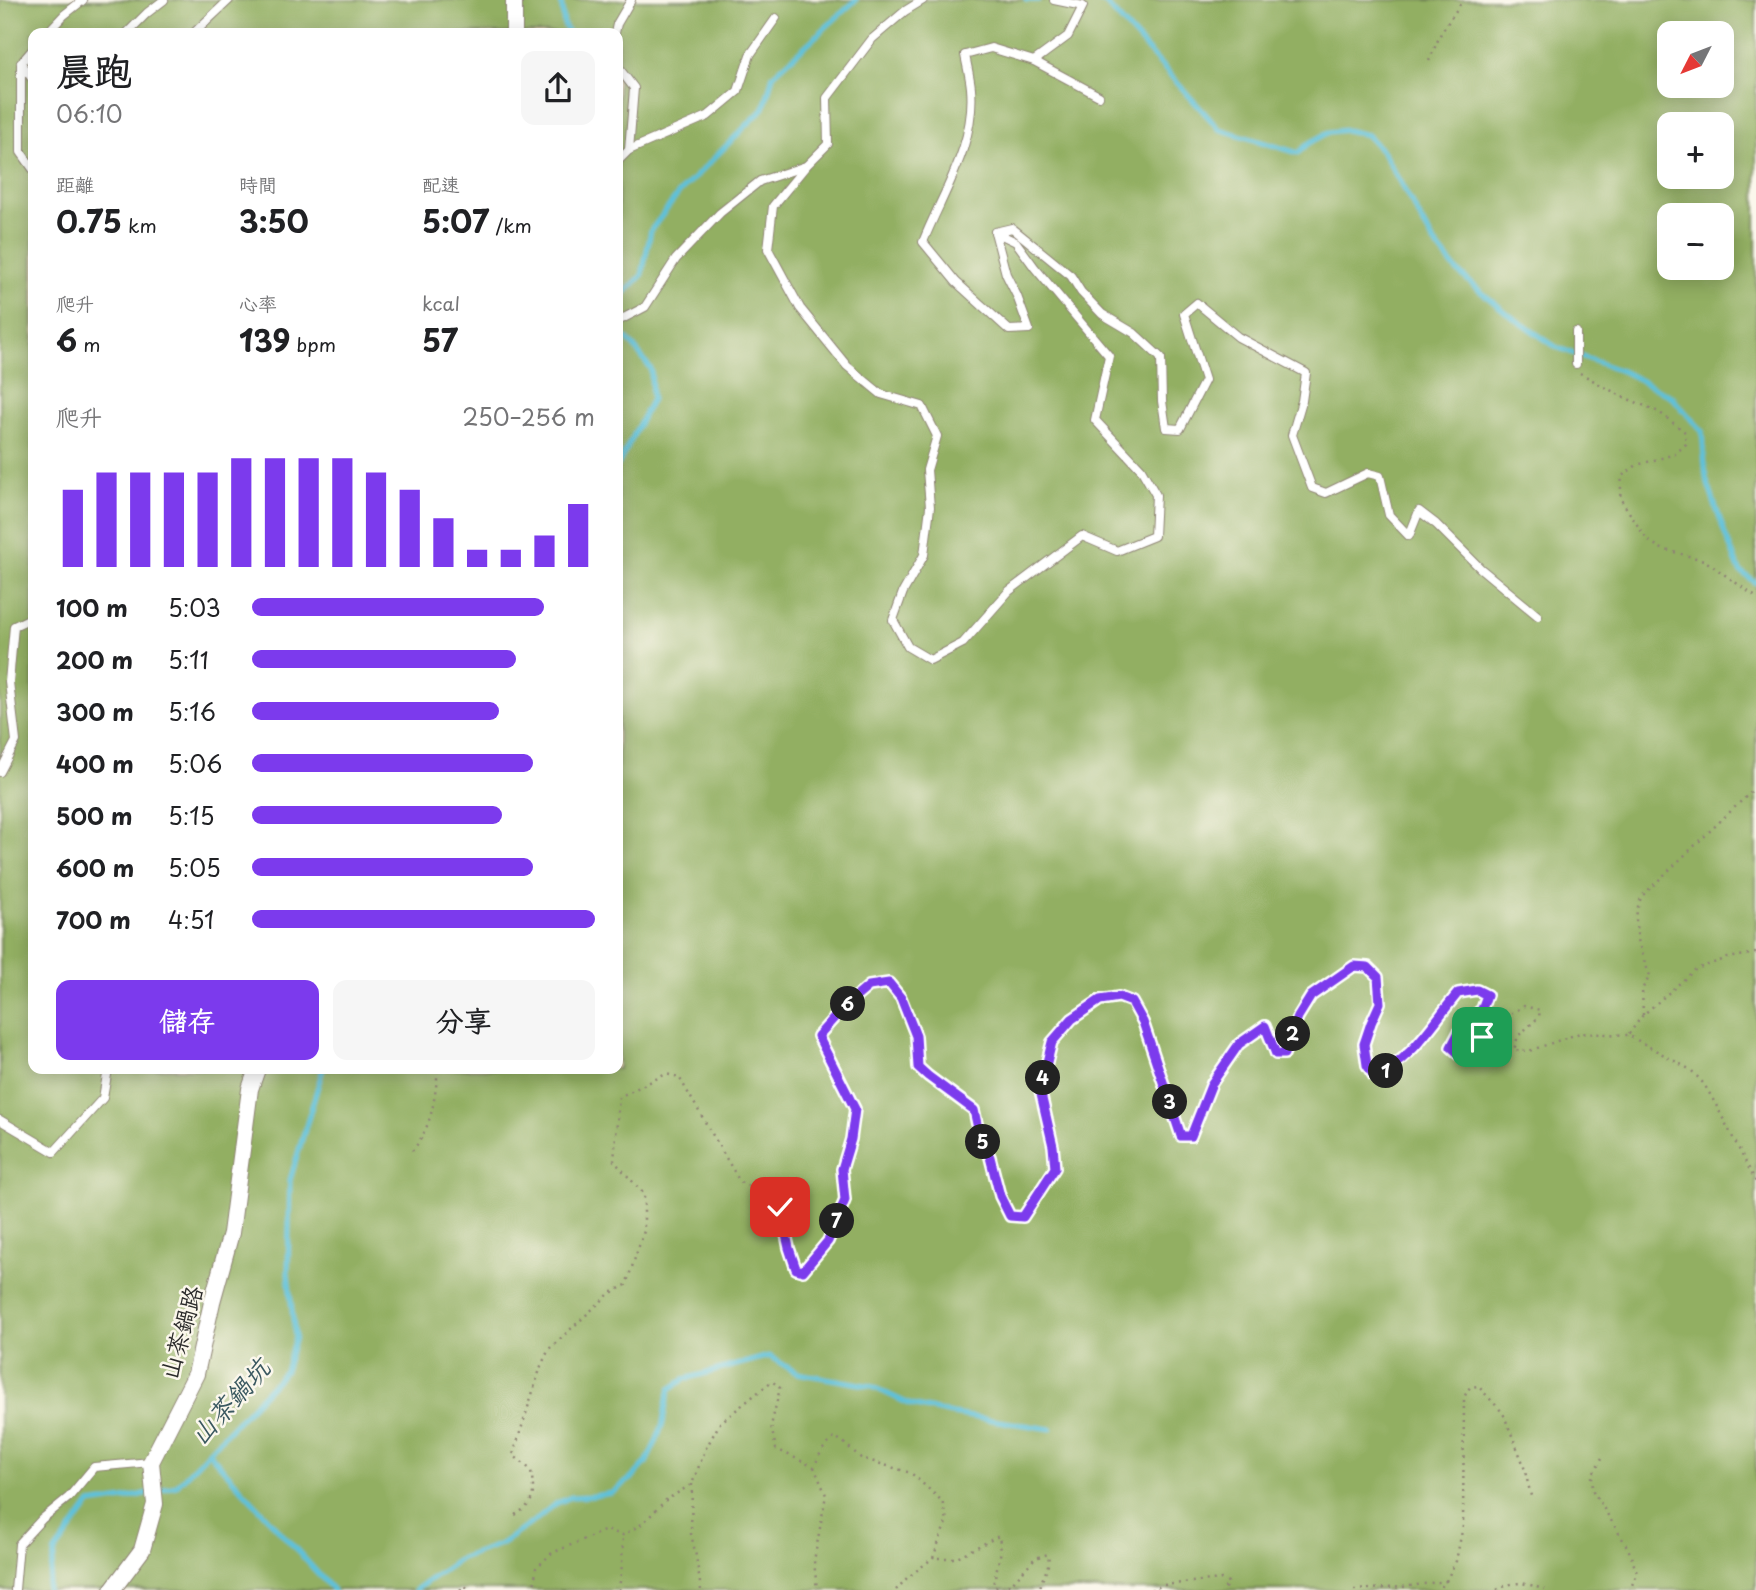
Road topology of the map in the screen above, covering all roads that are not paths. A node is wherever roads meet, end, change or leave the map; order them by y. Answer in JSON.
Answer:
{"nodes":[{"id":1,"x":83,"y":0,"type":"edge"},
{"id":2,"x":164,"y":0,"type":"edge"},
{"id":3,"x":229,"y":0,"type":"edge"},
{"id":4,"x":514,"y":0,"type":"edge"},
{"id":5,"x":631,"y":0,"type":"edge"},
{"id":6,"x":923,"y":0,"type":"edge"},
{"id":7,"x":1054,"y":0,"type":"edge"},
{"id":8,"x":776,"y":18,"type":"dead end"},
{"id":9,"x":52,"y":28,"type":"edge"},
{"id":10,"x":132,"y":28,"type":"edge"},
{"id":11,"x":199,"y":28,"type":"edge"},
{"id":12,"x":514,"y":28,"type":"edge"},
{"id":13,"x":616,"y":28,"type":"edge"},
{"id":14,"x":28,"y":55,"type":"edge"},
{"id":15,"x":1034,"y":61,"type":"junction"},
{"id":16,"x":21,"y":63,"type":"junction"},
{"id":17,"x":28,"y":73,"type":"edge"},
{"id":18,"x":623,"y":74,"type":"edge"},
{"id":19,"x":1099,"y":96,"type":"dead end"},
{"id":20,"x":629,"y":150,"type":"junction"},
{"id":21,"x":623,"y":156,"type":"edge"},
{"id":22,"x":28,"y":162,"type":"edge"},
{"id":23,"x":806,"y":166,"type":"junction"},
{"id":24,"x":995,"y":233,"type":"junction"},
{"id":25,"x":623,"y":318,"type":"edge"},
{"id":26,"x":1576,"y":332,"type":"dead end"},
{"id":27,"x":1576,"y":364,"type":"road end"},
{"id":28,"x":1538,"y":616,"type":"dead end"},
{"id":29,"x":28,"y":619,"type":"edge"},
{"id":30,"x":0,"y":772,"type":"edge"},
{"id":31,"x":107,"y":1074,"type":"edge"},
{"id":32,"x":255,"y":1074,"type":"edge"},
{"id":33,"x":0,"y":1121,"type":"edge"},
{"id":34,"x":151,"y":1462,"type":"junction"},
{"id":35,"x":15,"y":1590,"type":"edge"},
{"id":36,"x":112,"y":1590,"type":"edge"}],
"edges":[{"from":1,"to":9,"type":"lane"},
{"from":2,"to":10,"type":"lane"},
{"from":3,"to":11,"type":"lane"},
{"from":4,"to":12,"type":"street"},
{"from":5,"to":13,"type":"lane"},
{"from":6,"to":23,"type":"lane"},
{"from":7,"to":15,"type":"lane"},
{"from":8,"to":20,"type":"lane"},
{"from":14,"to":16,"type":"lane"},
{"from":15,"to":19,"type":"lane"},
{"from":15,"to":24,"type":"lane"},
{"from":16,"to":17,"type":"lane"},
{"from":16,"to":22,"type":"lane"},
{"from":18,"to":20,"type":"lane"},
{"from":20,"to":21,"type":"lane"},
{"from":23,"to":24,"type":"lane"},
{"from":23,"to":25,"type":"lane"},
{"from":24,"to":28,"type":"lane"},
{"from":26,"to":27,"type":"lane"},
{"from":29,"to":30,"type":"lane"},
{"from":31,"to":33,"type":"lane"},
{"from":32,"to":34,"type":"street","name":"山茶鍋路"},
{"from":34,"to":35,"type":"lane"},
{"from":34,"to":36,"type":"street"}]}
